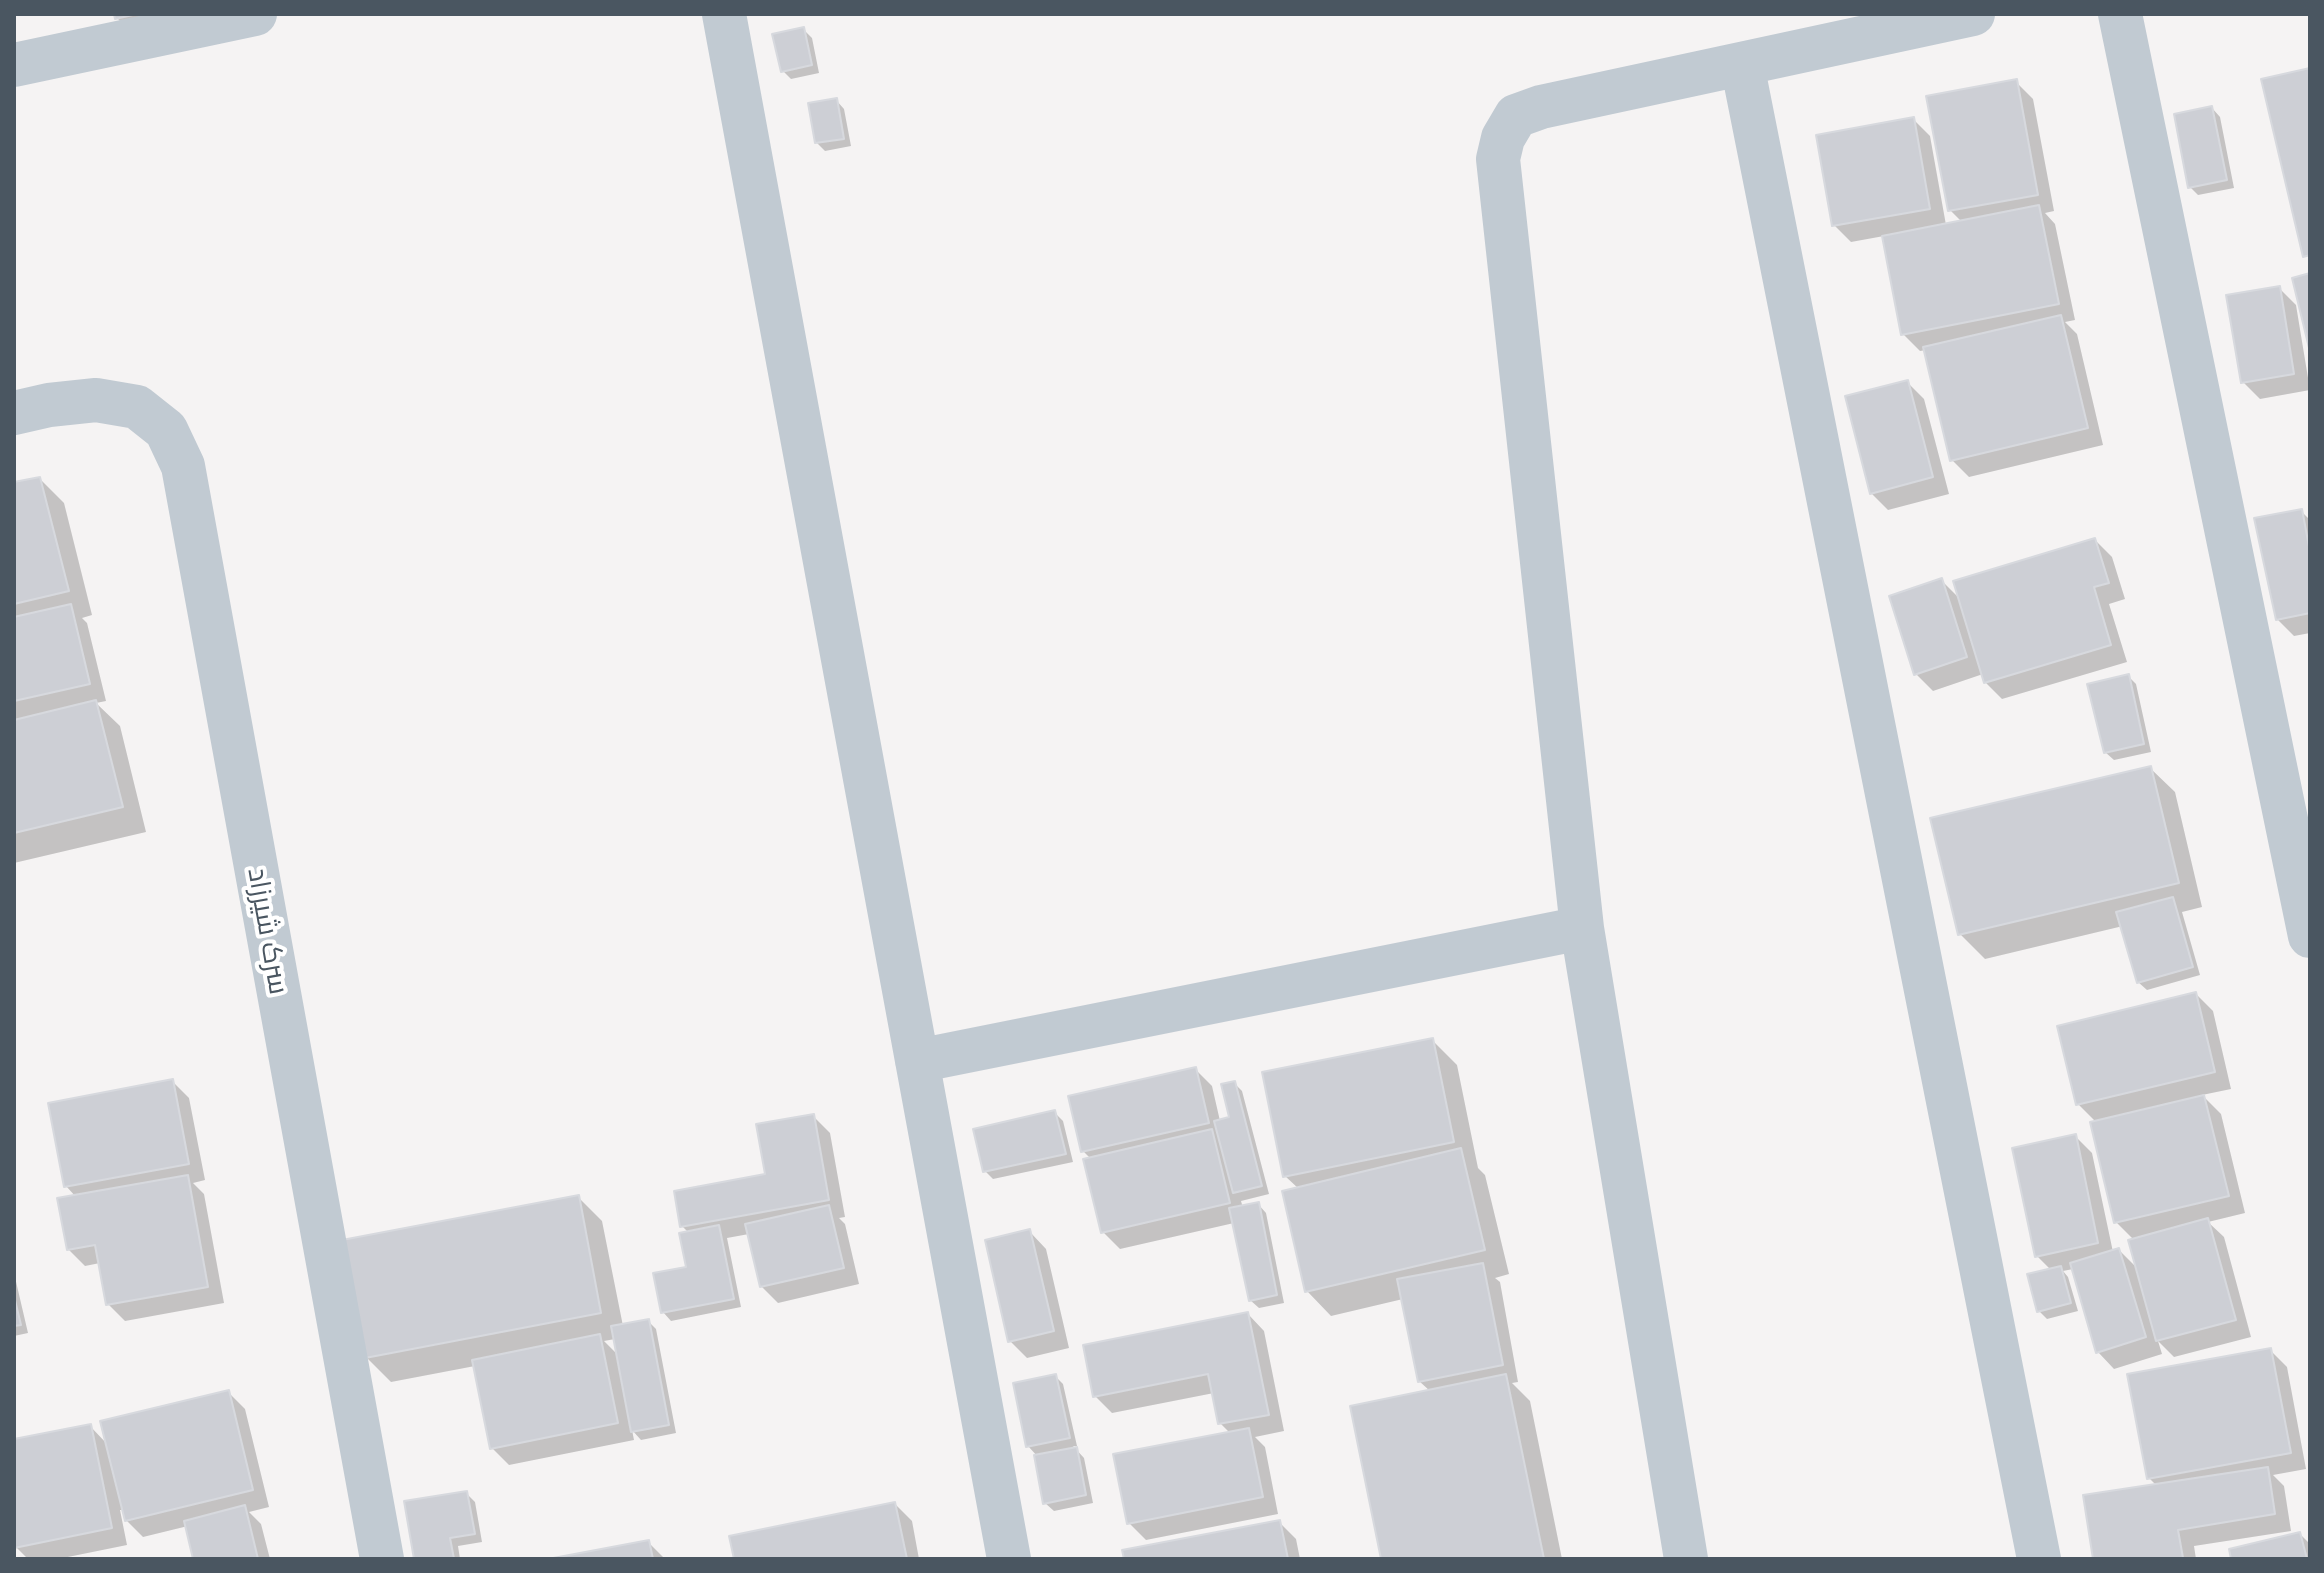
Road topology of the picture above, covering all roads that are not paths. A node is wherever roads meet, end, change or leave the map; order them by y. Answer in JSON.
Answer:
{"nodes":[{"id":1,"x":255,"y":14,"type":"edge"},
{"id":2,"x":724,"y":14,"type":"edge"},
{"id":3,"x":1973,"y":14,"type":"edge"},
{"id":4,"x":2120,"y":14,"type":"edge"},
{"id":5,"x":73,"y":32,"type":"edge"},
{"id":6,"x":1742,"y":64,"type":"junction"},
{"id":7,"x":14,"y":65,"type":"edge"},
{"id":8,"x":32,"y":409,"type":"edge"},
{"id":9,"x":1582,"y":928,"type":"junction"},
{"id":10,"x":2310,"y":936,"type":"edge"},
{"id":11,"x":917,"y":1061,"type":"junction"},
{"id":12,"x":382,"y":1559,"type":"edge"},
{"id":13,"x":1009,"y":1559,"type":"edge"},
{"id":14,"x":1686,"y":1559,"type":"edge"},
{"id":15,"x":2039,"y":1559,"type":"edge"}],
"edges":[{"from":1,"to":5,"type":"street"},
{"from":2,"to":11,"type":"street"},
{"from":3,"to":6,"type":"street"},
{"from":4,"to":10,"type":"street"},
{"from":5,"to":7,"type":"street"},
{"from":6,"to":9,"type":"street"},
{"from":6,"to":15,"type":"street"},
{"from":8,"to":12,"type":"street","name":"سرک شیرزاد"},
{"from":9,"to":11,"type":"street"},
{"from":9,"to":14,"type":"street"},
{"from":11,"to":13,"type":"street"}]}
